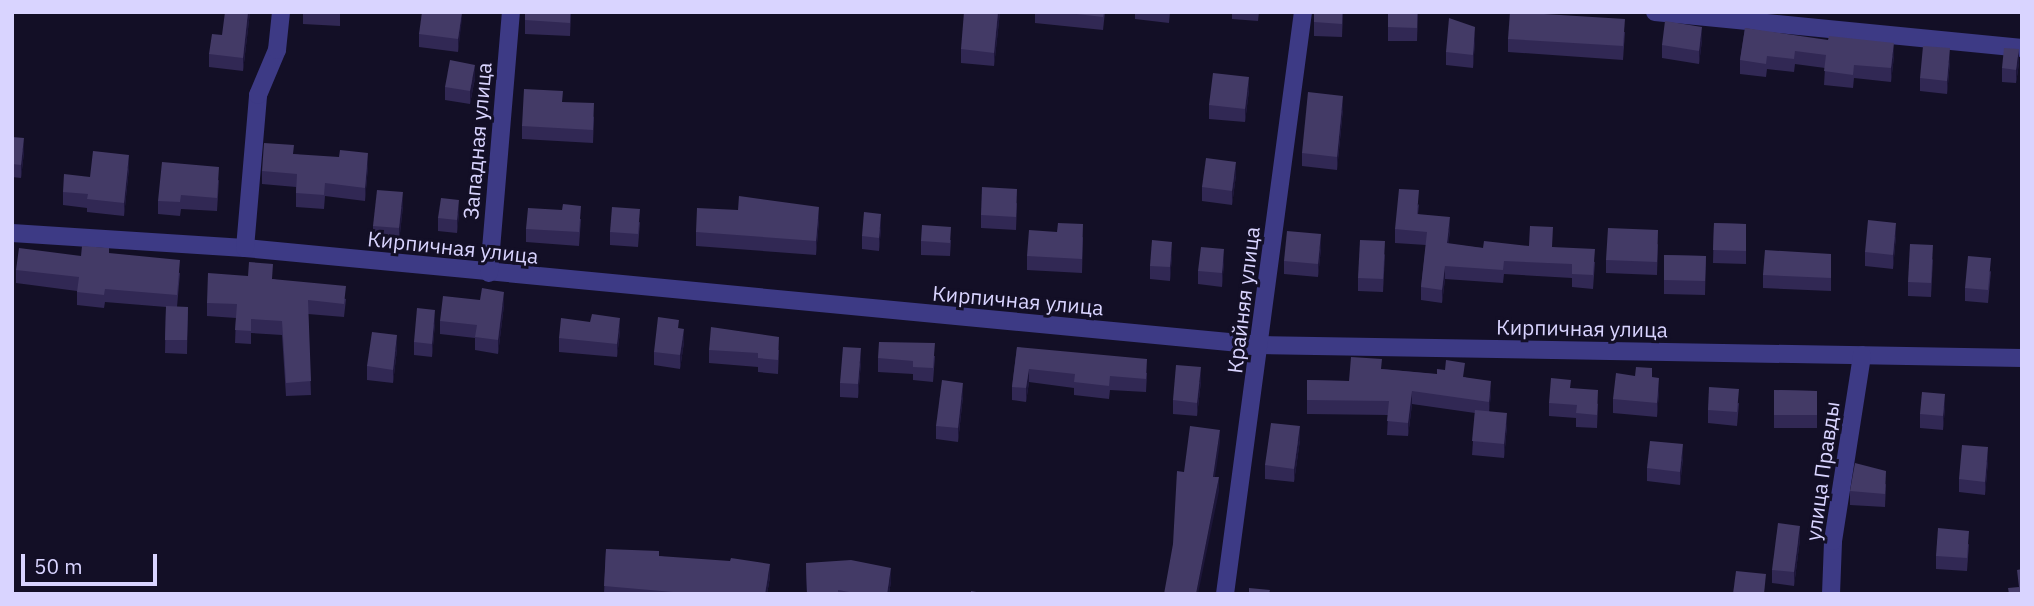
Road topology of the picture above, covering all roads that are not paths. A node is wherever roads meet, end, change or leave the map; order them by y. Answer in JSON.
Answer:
{"nodes":[{"id":1,"x":281,"y":12,"type":"edge"},
{"id":2,"x":511,"y":12,"type":"edge"},
{"id":3,"x":1303,"y":12,"type":"edge"},
{"id":4,"x":1655,"y":12,"type":"edge"},
{"id":5,"x":2022,"y":48,"type":"edge"},
{"id":6,"x":12,"y":233,"type":"edge"},
{"id":7,"x":245,"y":248,"type":"junction"},
{"id":8,"x":489,"y":273,"type":"junction"},
{"id":9,"x":1261,"y":345,"type":"junction"},
{"id":10,"x":1862,"y":355,"type":"junction"},
{"id":11,"x":2022,"y":358,"type":"edge"},
{"id":12,"x":1225,"y":594,"type":"edge"},
{"id":13,"x":1831,"y":594,"type":"edge"}],
"edges":[{"from":1,"to":7,"type":"street"},
{"from":2,"to":8,"type":"street","name":"Западная улица"},
{"from":3,"to":9,"type":"street","name":"Крайняя улица"},
{"from":4,"to":5,"type":"street"},
{"from":6,"to":7,"type":"street","name":"Кирпичная улица"},
{"from":7,"to":8,"type":"street","name":"Кирпичная улица"},
{"from":8,"to":9,"type":"street","name":"Кирпичная улица"},
{"from":9,"to":10,"type":"street","name":"Кирпичная улица"},
{"from":9,"to":12,"type":"street","name":"Крайняя улица"},
{"from":10,"to":11,"type":"street","name":"Кирпичная улица"},
{"from":10,"to":13,"type":"street","name":"улица Правды"}]}
